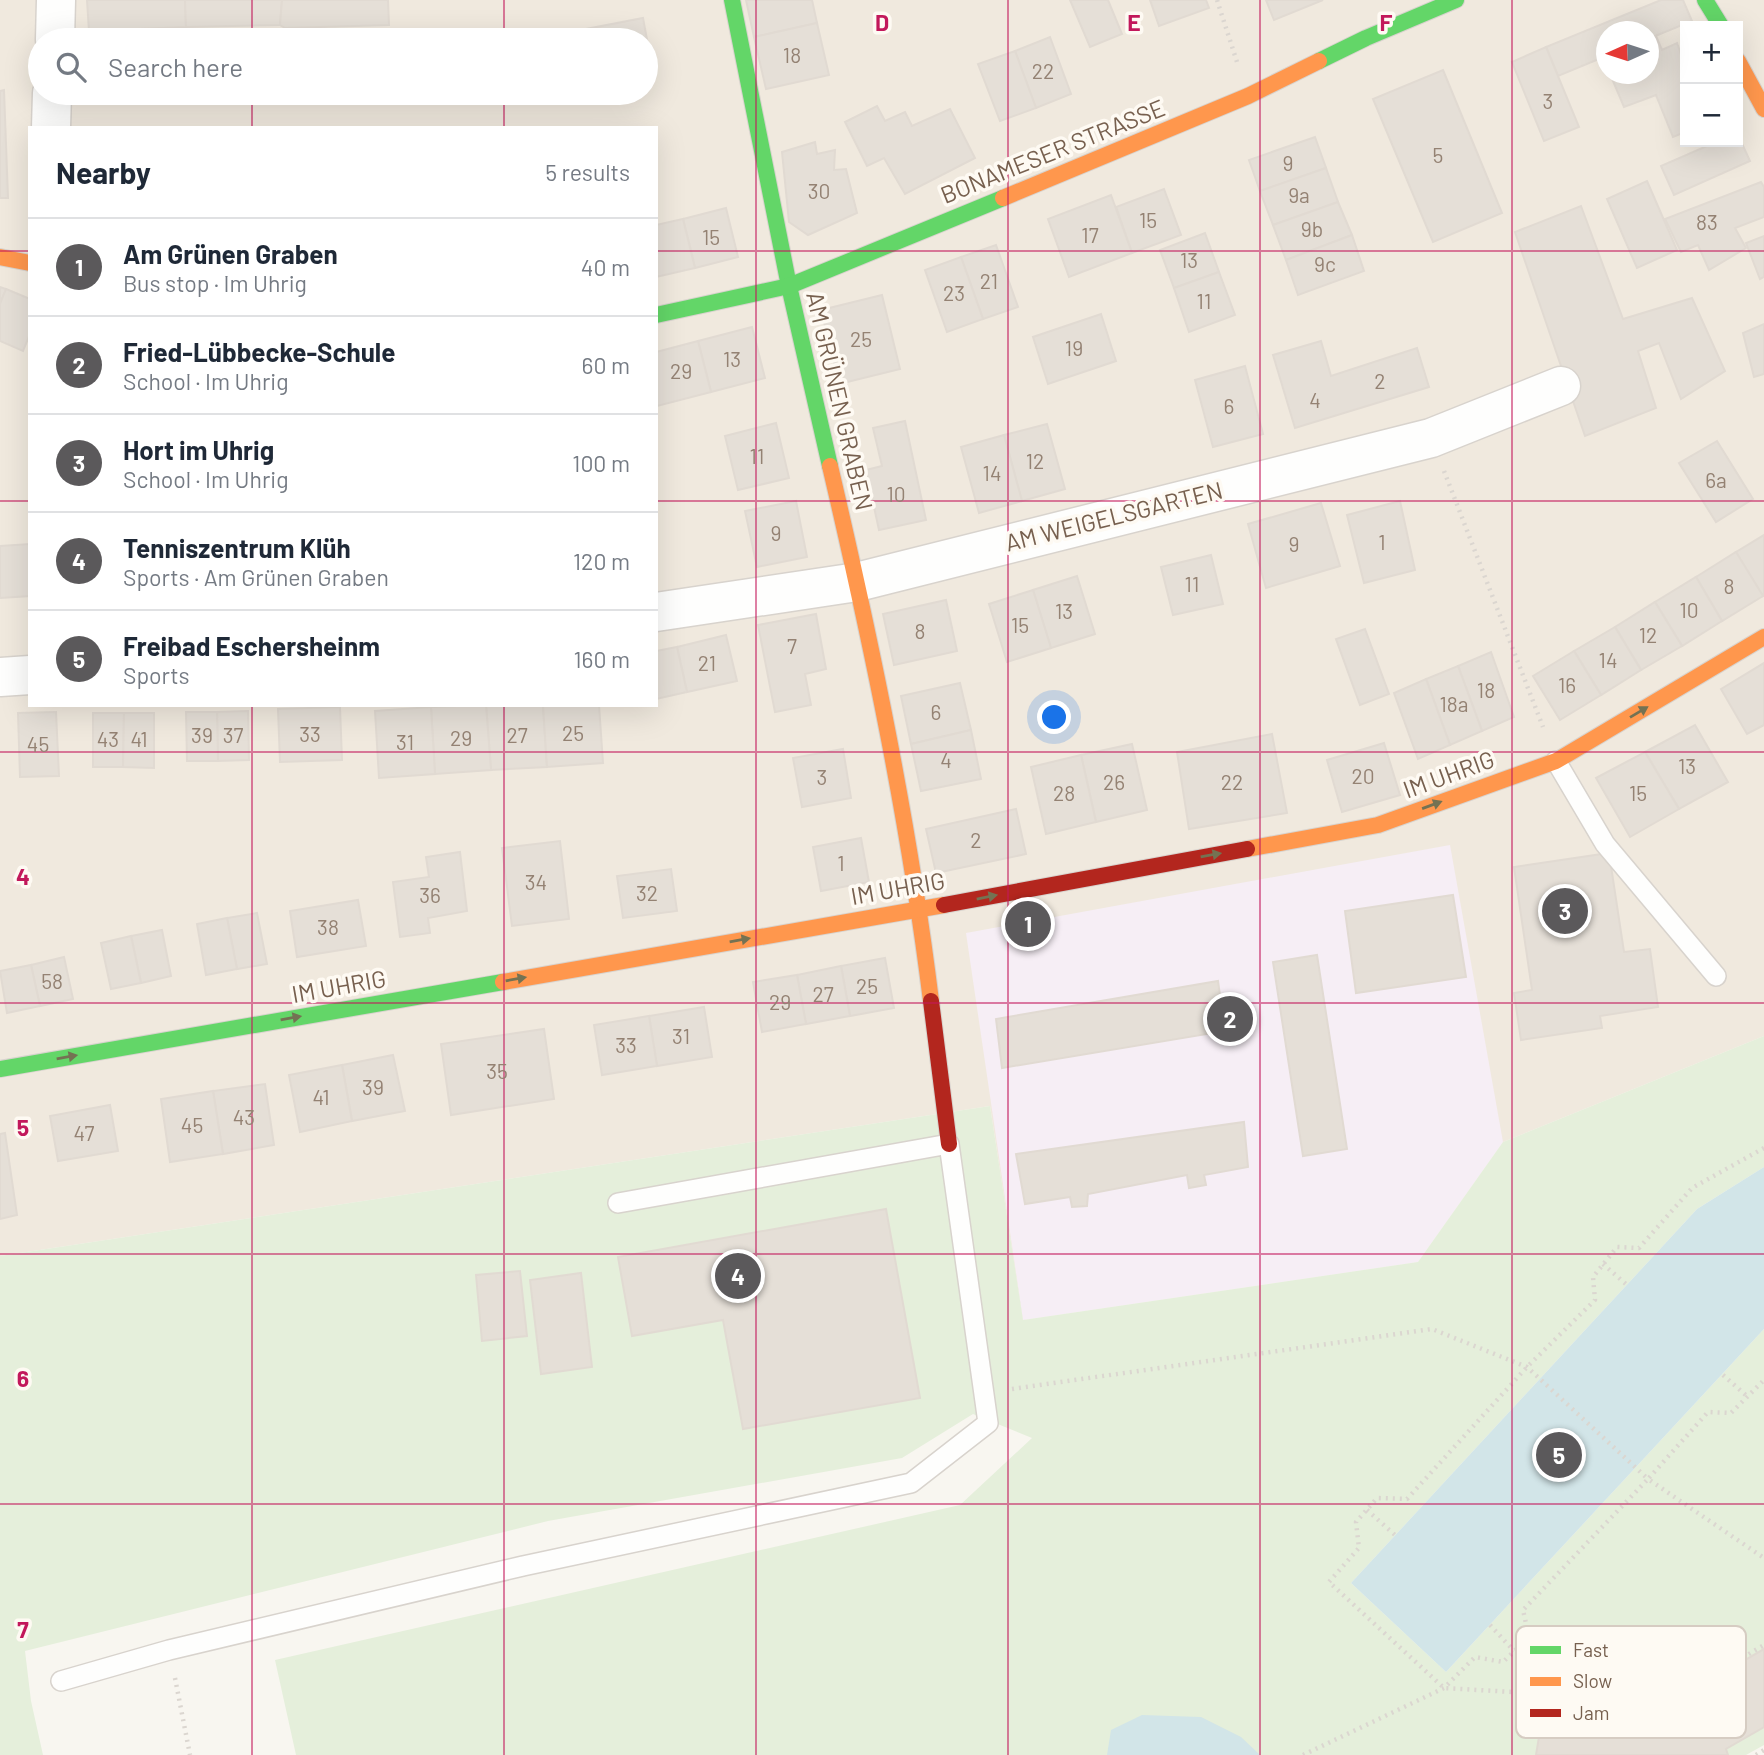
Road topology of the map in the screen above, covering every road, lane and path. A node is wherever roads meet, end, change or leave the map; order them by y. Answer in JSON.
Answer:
{"nodes":[{"id":1,"x":56,"y":0,"type":"edge"},
{"id":2,"x":732,"y":0,"type":"edge"},
{"id":3,"x":1217,"y":0,"type":"edge"},
{"id":4,"x":1456,"y":0,"type":"edge"},
{"id":5,"x":1705,"y":0,"type":"edge"},
{"id":6,"x":1718,"y":21,"type":"edge"},
{"id":7,"x":55,"y":28,"type":"edge"},
{"id":8,"x":1743,"y":70,"type":"edge"},
{"id":9,"x":1248,"y":96,"type":"junction"},
{"id":10,"x":52,"y":105,"type":"edge"},
{"id":11,"x":1764,"y":109,"type":"edge"},
{"id":12,"x":51,"y":126,"type":"edge"},
{"id":13,"x":0,"y":257,"type":"edge"},
{"id":14,"x":28,"y":263,"type":"edge"},
{"id":15,"x":789,"y":286,"type":"junction"},
{"id":16,"x":658,"y":315,"type":"edge"},
{"id":17,"x":1561,"y":386,"type":"dead end"},
{"id":18,"x":1431,"y":438,"type":"junction"},
{"id":19,"x":857,"y":582,"type":"junction"},
{"id":20,"x":658,"y":612,"type":"edge"},
{"id":21,"x":1764,"y":636,"type":"edge"},
{"id":22,"x":28,"y":675,"type":"edge"},
{"id":23,"x":0,"y":677,"type":"edge"},
{"id":24,"x":1556,"y":761,"type":"junction"},
{"id":25,"x":920,"y":909,"type":"junction"},
{"id":26,"x":1716,"y":976,"type":"dead end"},
{"id":27,"x":0,"y":1069,"type":"edge"},
{"id":28,"x":949,"y":1144,"type":"junction"},
{"id":29,"x":1764,"y":1148,"type":"edge"},
{"id":30,"x":618,"y":1203,"type":"dead end"},
{"id":31,"x":1603,"y":1264,"type":"junction"},
{"id":32,"x":1627,"y":1285,"type":"dead end"},
{"id":33,"x":1527,"y":1367,"type":"junction"},
{"id":34,"x":1723,"y":1375,"type":"dead end"},
{"id":35,"x":1764,"y":1380,"type":"edge"},
{"id":36,"x":983,"y":1392,"type":"junction"},
{"id":37,"x":1748,"y":1397,"type":"junction"},
{"id":38,"x":1648,"y":1479,"type":"junction"},
{"id":39,"x":1367,"y":1510,"type":"junction"},
{"id":40,"x":1395,"y":1535,"type":"dead end"},
{"id":41,"x":1764,"y":1558,"type":"edge"},
{"id":42,"x":1490,"y":1625,"type":"dead end"},
{"id":43,"x":1527,"y":1626,"type":"edge"},
{"id":44,"x":1764,"y":1645,"type":"edge"},
{"id":45,"x":169,"y":1650,"type":"junction"},
{"id":46,"x":1514,"y":1651,"type":"joint"},
{"id":47,"x":1746,"y":1656,"type":"edge"},
{"id":48,"x":61,"y":1681,"type":"dead end"},
{"id":49,"x":1444,"y":1688,"type":"junction"},
{"id":50,"x":1516,"y":1692,"type":"edge"},
{"id":51,"x":1764,"y":1750,"type":"edge"},
{"id":52,"x":190,"y":1755,"type":"edge"},
{"id":53,"x":1303,"y":1755,"type":"edge"},
{"id":54,"x":1756,"y":1755,"type":"edge"}],
"edges":[{"from":1,"to":7,"type":"street"},
{"from":2,"to":15,"type":"street","name":"AM GRÜNEN GRABEN"},
{"from":3,"to":9,"type":"path"},
{"from":4,"to":9,"type":"street","name":"BONAMESER STRASSE"},
{"from":5,"to":6,"type":"street"},
{"from":8,"to":11,"type":"street"},
{"from":9,"to":15,"type":"street","name":"BONAMESER STRASSE"},
{"from":10,"to":12,"type":"street"},
{"from":13,"to":14,"type":"street"},
{"from":15,"to":16,"type":"street","name":"BONAMESER STRASSE"},
{"from":15,"to":19,"type":"street","name":"AM GRÜNEN GRABEN"},
{"from":17,"to":18,"type":"street","name":"AM WEIGELSGARTEN"},
{"from":18,"to":19,"type":"street","name":"AM WEIGELSGARTEN"},
{"from":18,"to":24,"type":"path"},
{"from":19,"to":20,"type":"street","name":"AM WEIGELSGARTEN"},
{"from":19,"to":25,"type":"street","name":"AM GRÜNEN GRABEN"},
{"from":24,"to":21,"type":"street","name":"IM UHRIG","one_way":true},
{"from":22,"to":23,"type":"street"},
{"from":25,"to":24,"type":"street","name":"IM UHRIG","one_way":true},
{"from":24,"to":26,"type":"lane"},
{"from":27,"to":25,"type":"street","name":"IM UHRIG","one_way":true},
{"from":25,"to":28,"type":"street","name":"AM GRÜNEN GRABEN"},
{"from":28,"to":30,"type":"lane"},
{"from":28,"to":36,"type":"lane"},
{"from":29,"to":31,"type":"path"},
{"from":31,"to":32,"type":"path"},
{"from":31,"to":33,"type":"path"},
{"from":33,"to":36,"type":"path"},
{"from":33,"to":38,"type":"path"},
{"from":33,"to":39,"type":"path"},
{"from":34,"to":37,"type":"path"},
{"from":35,"to":37,"type":"path"},
{"from":36,"to":45,"type":"lane"},
{"from":37,"to":38,"type":"path"},
{"from":38,"to":41,"type":"path"},
{"from":38,"to":43,"type":"path"},
{"from":39,"to":40,"type":"path"},
{"from":39,"to":49,"type":"path"},
{"from":42,"to":46,"type":"path"},
{"from":44,"to":47,"type":"path"},
{"from":45,"to":48,"type":"lane"},
{"from":45,"to":52,"type":"path"},
{"from":46,"to":49,"type":"path"},
{"from":49,"to":50,"type":"path"},
{"from":49,"to":53,"type":"path"},
{"from":51,"to":54,"type":"path"}]}
